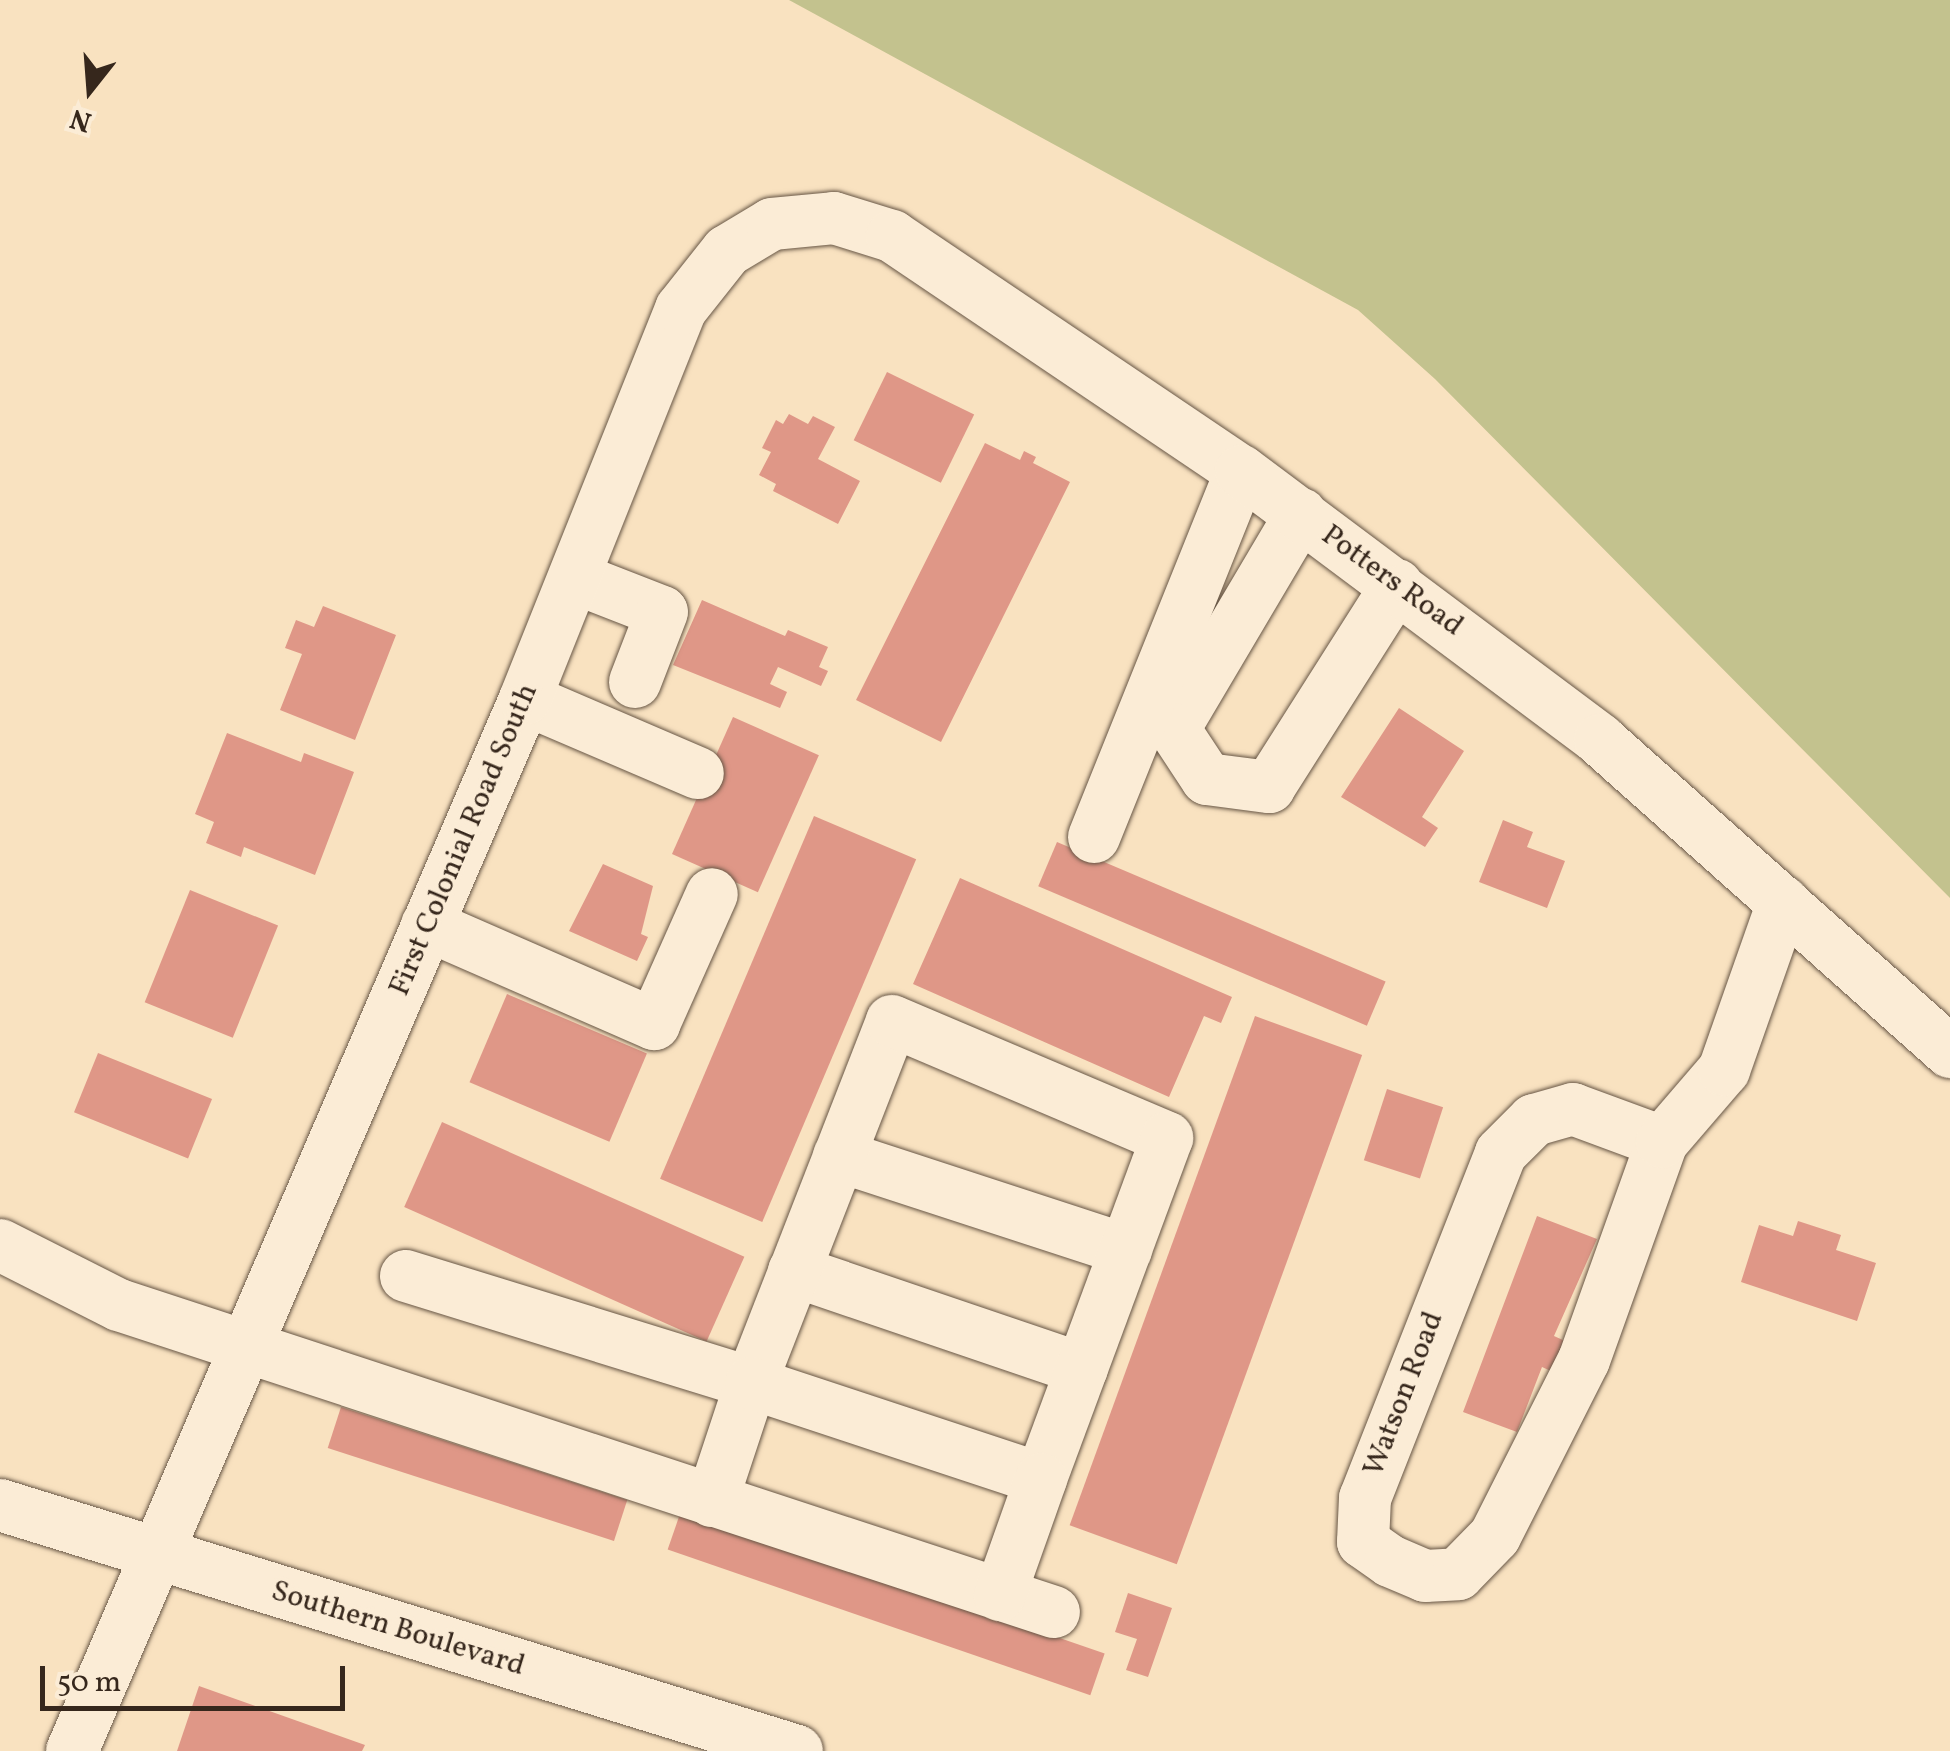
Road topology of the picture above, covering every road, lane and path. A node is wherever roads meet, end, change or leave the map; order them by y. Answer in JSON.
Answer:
{"nodes":[{"id":1,"x":772,"y":224,"type":"joint"},
{"id":2,"x":1241,"y":471,"type":"junction"},
{"id":3,"x":1301,"y":514,"type":"junction"},
{"id":4,"x":574,"y":578,"type":"junction"},
{"id":5,"x":1397,"y":585,"type":"junction"},
{"id":6,"x":635,"y":682,"type":"dead end"},
{"id":7,"x":525,"y":699,"type":"junction"},
{"id":8,"x":698,"y":773,"type":"dead end"},
{"id":9,"x":1094,"y":837,"type":"dead end"},
{"id":10,"x":712,"y":894,"type":"dead end"},
{"id":11,"x":1783,"y":902,"type":"junction"},
{"id":12,"x":428,"y":925,"type":"junction"},
{"id":13,"x":1950,"y":1052,"type":"edge"},
{"id":14,"x":1662,"y":1142,"type":"junction"},
{"id":15,"x":839,"y":1156,"type":"junction"},
{"id":16,"x":0,"y":1246,"type":"edge"},
{"id":17,"x":1126,"y":1250,"type":"junction"},
{"id":18,"x":794,"y":1271,"type":"junction"},
{"id":19,"x":406,"y":1276,"type":"dead end"},
{"id":20,"x":244,"y":1347,"type":"junction"},
{"id":21,"x":1082,"y":1369,"type":"junction"},
{"id":22,"x":751,"y":1383,"type":"junction"},
{"id":23,"x":1041,"y":1479,"type":"junction"},
{"id":24,"x":712,"y":1501,"type":"junction"},
{"id":25,"x":0,"y":1505,"type":"edge"},
{"id":26,"x":154,"y":1555,"type":"junction"},
{"id":27,"x":1000,"y":1595,"type":"junction"},
{"id":28,"x":1054,"y":1612,"type":"dead end"},
{"id":29,"x":72,"y":1751,"type":"edge"},
{"id":30,"x":796,"y":1751,"type":"edge"}],
"edges":[{"from":1,"to":2,"type":"street","name":"Potters Road"},
{"from":1,"to":4,"type":"street","name":"First Colonial Road South"},
{"from":2,"to":3,"type":"street","name":"Potters Road"},
{"from":2,"to":9,"type":"street"},
{"from":3,"to":5,"type":"street","name":"Potters Road"},
{"from":3,"to":5,"type":"street"},
{"from":4,"to":6,"type":"street"},
{"from":4,"to":7,"type":"street","name":"First Colonial Road South"},
{"from":5,"to":11,"type":"street","name":"Potters Road"},
{"from":7,"to":8,"type":"street"},
{"from":7,"to":12,"type":"street","name":"First Colonial Road South"},
{"from":10,"to":12,"type":"street"},
{"from":11,"to":13,"type":"street","name":"Potters Road"},
{"from":11,"to":14,"type":"street","name":"Watson Road"},
{"from":12,"to":20,"type":"street","name":"First Colonial Road South"},
{"from":14,"to":14,"type":"street","name":"Watson Road"},
{"from":15,"to":17,"type":"street"},
{"from":15,"to":17,"type":"street"},
{"from":15,"to":18,"type":"street"},
{"from":16,"to":20,"type":"street"},
{"from":17,"to":21,"type":"street"},
{"from":18,"to":21,"type":"street"},
{"from":18,"to":22,"type":"street"},
{"from":19,"to":22,"type":"street"},
{"from":20,"to":24,"type":"street"},
{"from":20,"to":26,"type":"street","name":"First Colonial Road South"},
{"from":21,"to":23,"type":"street"},
{"from":22,"to":23,"type":"street"},
{"from":22,"to":24,"type":"street"},
{"from":23,"to":27,"type":"street"},
{"from":24,"to":27,"type":"street"},
{"from":25,"to":26,"type":"street","name":"Southern Boulevard"},
{"from":26,"to":29,"type":"street","name":"First Colonial Road South"},
{"from":26,"to":30,"type":"street","name":"Southern Boulevard"},
{"from":27,"to":28,"type":"street"}]}
